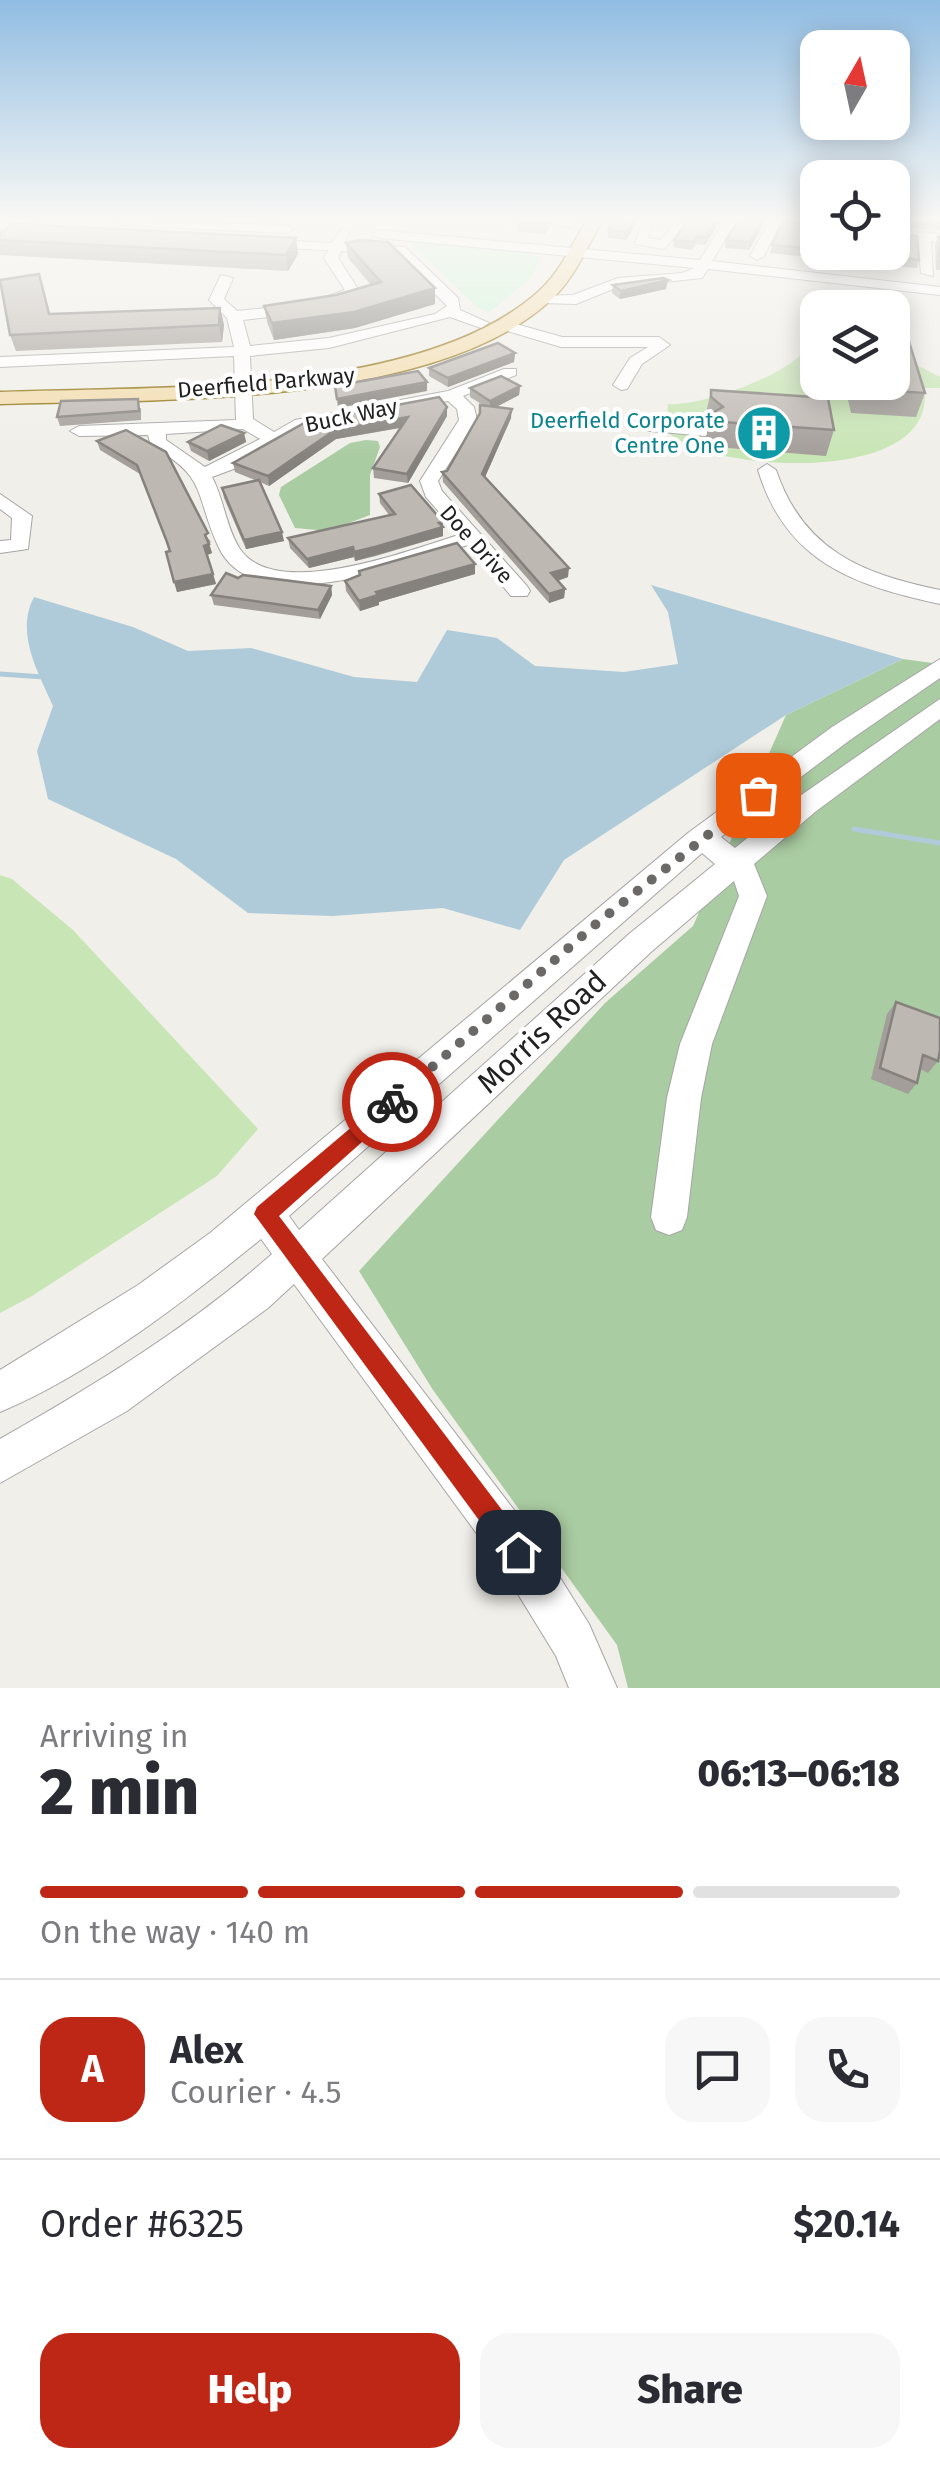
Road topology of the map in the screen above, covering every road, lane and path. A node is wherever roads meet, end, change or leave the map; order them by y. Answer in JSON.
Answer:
{"nodes":[{"id":1,"x":216,"y":300,"type":"edge"},
{"id":2,"x":331,"y":300,"type":"edge"},
{"id":3,"x":452,"y":300,"type":"edge"},
{"id":4,"x":516,"y":300,"type":"edge"},
{"id":5,"x":539,"y":300,"type":"edge"},
{"id":6,"x":449,"y":310,"type":"junction"},
{"id":7,"x":234,"y":316,"type":"junction"},
{"id":8,"x":492,"y":324,"type":"junction"},
{"id":9,"x":0,"y":362,"type":"edge"},
{"id":10,"x":243,"y":370,"type":"junction"},
{"id":11,"x":510,"y":372,"type":"dead end"},
{"id":12,"x":0,"y":384,"type":"edge"},
{"id":13,"x":621,"y":384,"type":"dead end"},
{"id":14,"x":452,"y":394,"type":"junction"},
{"id":15,"x":0,"y":398,"type":"edge"},
{"id":16,"x":246,"y":423,"type":"junction"},
{"id":17,"x":647,"y":426,"type":"dead end"},
{"id":18,"x":157,"y":430,"type":"junction"},
{"id":19,"x":706,"y":431,"type":"edge"},
{"id":20,"x":79,"y":432,"type":"dead end"},
{"id":21,"x":272,"y":438,"type":"junction"},
{"id":22,"x":767,"y":470,"type":"dead end"},
{"id":23,"x":199,"y":474,"type":"junction"},
{"id":24,"x":0,"y":500,"type":"edge"},
{"id":25,"x":470,"y":538,"type":"junction"},
{"id":26,"x":0,"y":548,"type":"edge"},
{"id":27,"x":520,"y":592,"type":"dead end"},
{"id":28,"x":940,"y":597,"type":"edge"},
{"id":29,"x":940,"y":667,"type":"edge"},
{"id":30,"x":940,"y":707,"type":"edge"},
{"id":31,"x":702,"y":837,"type":"junction"},
{"id":32,"x":735,"y":862,"type":"junction"},
{"id":33,"x":265,"y":1214,"type":"junction"},
{"id":34,"x":669,"y":1217,"type":"dead end"},
{"id":35,"x":297,"y":1258,"type":"junction"},
{"id":36,"x":0,"y":1392,"type":"edge"},
{"id":37,"x":0,"y":1462,"type":"edge"},
{"id":38,"x":594,"y":1688,"type":"edge"}],
"edges":[{"from":1,"to":7,"type":"street"},
{"from":2,"to":7,"type":"street"},
{"from":3,"to":6,"type":"street"},
{"from":4,"to":8,"type":"main road","name":"Deerfield Parkway"},
{"from":5,"to":8,"type":"main road","name":"Deerfield Parkway"},
{"from":6,"to":8,"type":"street"},
{"from":6,"to":10,"type":"street"},
{"from":7,"to":10,"type":"street"},
{"from":8,"to":10,"type":"main road","name":"Deerfield Parkway"},
{"from":8,"to":13,"type":"street"},
{"from":9,"to":10,"type":"street"},
{"from":10,"to":12,"type":"main road","name":"Deerfield Parkway"},
{"from":10,"to":15,"type":"main road","name":"Deerfield Parkway"},
{"from":10,"to":16,"type":"street"},
{"from":11,"to":14,"type":"street","name":"Buck Way"},
{"from":14,"to":21,"type":"street","name":"Buck Way"},
{"from":14,"to":25,"type":"street","name":"Doe Drive"},
{"from":16,"to":18,"type":"street"},
{"from":16,"to":21,"type":"street"},
{"from":17,"to":19,"type":"street"},
{"from":18,"to":20,"type":"street"},
{"from":18,"to":23,"type":"street"},
{"from":21,"to":23,"type":"street","name":"Buck Way"},
{"from":22,"to":28,"type":"street"},
{"from":23,"to":25,"type":"street"},
{"from":24,"to":26,"type":"street"},
{"from":25,"to":27,"type":"street","name":"Doe Drive"},
{"from":29,"to":31,"type":"street","name":"Morris Road"},
{"from":30,"to":32,"type":"street","name":"Morris Road"},
{"from":31,"to":32,"type":"street"},
{"from":31,"to":33,"type":"street","name":"Morris Road"},
{"from":32,"to":34,"type":"street"},
{"from":32,"to":35,"type":"street","name":"Morris Road"},
{"from":33,"to":35,"type":"street"},
{"from":33,"to":36,"type":"street","name":"Morris Road"},
{"from":35,"to":37,"type":"street","name":"Morris Road"},
{"from":35,"to":38,"type":"street"}]}
